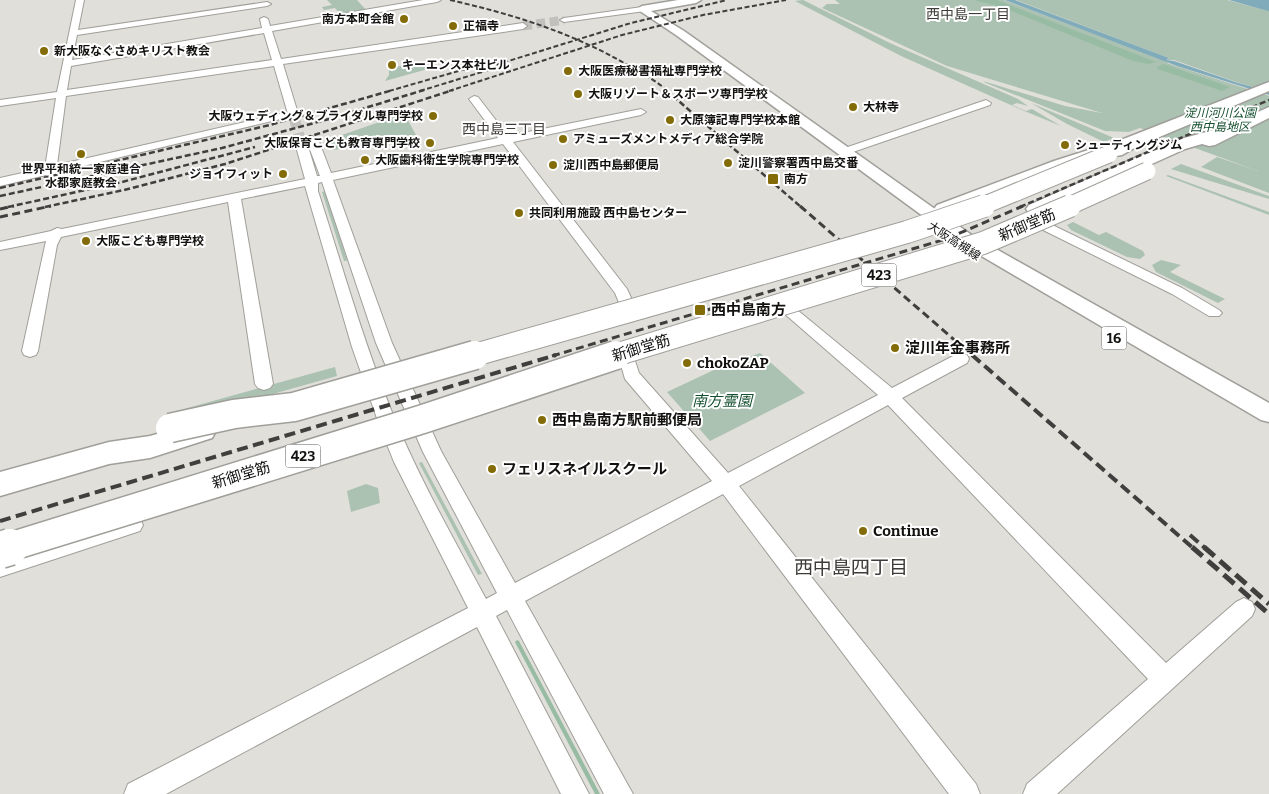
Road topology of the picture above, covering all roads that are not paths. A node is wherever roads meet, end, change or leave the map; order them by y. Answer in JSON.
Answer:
{"nodes":[{"id":1,"x":80,"y":0,"type":"edge"},
{"id":2,"x":437,"y":0,"type":"edge"},
{"id":3,"x":696,"y":0,"type":"edge"},
{"id":4,"x":263,"y":3,"type":"edge"},
{"id":5,"x":642,"y":9,"type":"junction"},
{"id":6,"x":564,"y":20,"type":"tunnel mouth"},
{"id":7,"x":660,"y":22,"type":"junction"},
{"id":8,"x":523,"y":26,"type":"tunnel mouth"},
{"id":9,"x":271,"y":29,"type":"junction"},
{"id":10,"x":73,"y":33,"type":"junction"},
{"id":11,"x":285,"y":52,"type":"junction"},
{"id":12,"x":277,"y":61,"type":"junction"},
{"id":13,"x":66,"y":64,"type":"junction"},
{"id":14,"x":1269,"y":86,"type":"edge"},
{"id":15,"x":62,"y":92,"type":"junction"},
{"id":16,"x":0,"y":98,"type":"edge"},
{"id":17,"x":474,"y":98,"type":"dead end"},
{"id":18,"x":0,"y":103,"type":"edge"},
{"id":19,"x":986,"y":103,"type":"dead end"},
{"id":20,"x":641,"y":112,"type":"dead end"},
{"id":21,"x":1269,"y":112,"type":"edge"},
{"id":22,"x":304,"y":114,"type":"tunnel mouth"},
{"id":23,"x":1225,"y":132,"type":"junction"},
{"id":24,"x":307,"y":141,"type":"tunnel mouth"},
{"id":25,"x":506,"y":141,"type":"junction"},
{"id":26,"x":1132,"y":142,"type":"junction"},
{"id":27,"x":843,"y":152,"type":"junction"},
{"id":28,"x":51,"y":173,"type":"junction"},
{"id":29,"x":320,"y":181,"type":"junction"},
{"id":30,"x":0,"y":182,"type":"edge"},
{"id":31,"x":234,"y":198,"type":"junction"},
{"id":32,"x":928,"y":218,"type":"junction"},
{"id":33,"x":1042,"y":224,"type":"dead end"},
{"id":34,"x":56,"y":234,"type":"junction"},
{"id":35,"x":963,"y":243,"type":"junction"},
{"id":36,"x":0,"y":246,"type":"edge"},
{"id":37,"x":625,"y":302,"type":"dead end"},
{"id":38,"x":790,"y":312,"type":"dead end"},
{"id":39,"x":1214,"y":313,"type":"dead end"},
{"id":40,"x":30,"y":351,"type":"dead end"},
{"id":41,"x":961,"y":359,"type":"dead end"},
{"id":42,"x":617,"y":362,"type":"junction"},
{"id":43,"x":399,"y":376,"type":"junction"},
{"id":44,"x":373,"y":383,"type":"junction"},
{"id":45,"x":264,"y":384,"type":"dead end"},
{"id":46,"x":891,"y":397,"type":"junction"},
{"id":47,"x":294,"y":406,"type":"junction"},
{"id":48,"x":1269,"y":414,"type":"edge"},
{"id":49,"x":418,"y":418,"type":"junction"},
{"id":50,"x":389,"y":427,"type":"junction"},
{"id":51,"x":1269,"y":428,"type":"edge"},
{"id":52,"x":0,"y":473,"type":"edge"},
{"id":53,"x":0,"y":484,"type":"edge"},
{"id":54,"x":726,"y":484,"type":"junction"},
{"id":55,"x":0,"y":491,"type":"edge"},
{"id":56,"x":133,"y":525,"type":"dead end"},
{"id":57,"x":3,"y":549,"type":"edge"},
{"id":58,"x":510,"y":598,"type":"junction"},
{"id":59,"x":1244,"y":608,"type":"dead end"},
{"id":60,"x":482,"y":613,"type":"junction"},
{"id":61,"x":1165,"y":679,"type":"junction"},
{"id":62,"x":138,"y":794,"type":"edge"},
{"id":63,"x":574,"y":794,"type":"edge"},
{"id":64,"x":619,"y":794,"type":"edge"},
{"id":65,"x":966,"y":794,"type":"edge"},
{"id":66,"x":1037,"y":794,"type":"edge"}],
"edges":[{"from":1,"to":10,"type":"street"},
{"from":2,"to":9,"type":"street"},
{"from":3,"to":5,"type":"main road"},
{"from":4,"to":9,"type":"street"},
{"from":4,"to":10,"type":"street"},
{"from":5,"to":6,"type":"street"},
{"from":5,"to":7,"type":"main road","name":"大阪高槻線","number":"16"},
{"from":7,"to":27,"type":"main road","name":"大阪高槻線","number":"16"},
{"from":7,"to":32,"type":"main road","name":"大阪高槻線","number":"16"},
{"from":8,"to":11,"type":"street"},
{"from":9,"to":11,"type":"street"},
{"from":9,"to":12,"type":"street"},
{"from":9,"to":13,"type":"street"},
{"from":10,"to":13,"type":"street"},
{"from":11,"to":12,"type":"street"},
{"from":11,"to":22,"type":"street"},
{"from":12,"to":15,"type":"street"},
{"from":12,"to":28,"type":"street"},
{"from":13,"to":15,"type":"street"},
{"from":14,"to":26,"type":"highway","number":"423"},
{"from":15,"to":16,"type":"street"},
{"from":15,"to":18,"type":"street"},
{"from":15,"to":28,"type":"street"},
{"from":17,"to":25,"type":"street"},
{"from":19,"to":27,"type":"street"},
{"from":20,"to":25,"type":"street"},
{"from":21,"to":23,"type":"highway","name":"新御堂筋","number":"423"},
{"from":23,"to":35,"type":"highway"},
{"from":23,"to":42,"type":"highway","name":"新御堂筋","number":"423","bridge":true},
{"from":24,"to":29,"type":"street"},
{"from":25,"to":29,"type":"street"},
{"from":25,"to":37,"type":"street"},
{"from":26,"to":32,"type":"highway"},
{"from":26,"to":47,"type":"highway","number":"423","bridge":true},
{"from":27,"to":32,"type":"main road","name":"大阪高槻線","number":"16"},
{"from":28,"to":30,"type":"street"},
{"from":29,"to":31,"type":"street"},
{"from":29,"to":43,"type":"street"},
{"from":29,"to":44,"type":"street"},
{"from":31,"to":34,"type":"street"},
{"from":31,"to":45,"type":"street"},
{"from":32,"to":35,"type":"main road","name":"大阪高槻線","number":"16"},
{"from":32,"to":43,"type":"highway","number":"423"},
{"from":33,"to":39,"type":"street"},
{"from":34,"to":36,"type":"street"},
{"from":34,"to":40,"type":"street"},
{"from":35,"to":48,"type":"main road","name":"大阪高槻線","number":"16"},
{"from":35,"to":49,"type":"highway","number":"423"},
{"from":35,"to":51,"type":"main road","name":"大阪高槻線","number":"16"},
{"from":38,"to":46,"type":"street"},
{"from":41,"to":46,"type":"street"},
{"from":42,"to":54,"type":"street"},
{"from":42,"to":57,"type":"highway","name":"新御堂筋","number":"423","bridge":true},
{"from":43,"to":44,"type":"highway","number":"423"},
{"from":43,"to":49,"type":"street"},
{"from":44,"to":50,"type":"street"},
{"from":44,"to":53,"type":"highway","number":"423"},
{"from":46,"to":54,"type":"street"},
{"from":46,"to":61,"type":"street"},
{"from":47,"to":52,"type":"highway","bridge":true},
{"from":47,"to":55,"type":"highway","number":"423","bridge":true},
{"from":49,"to":50,"type":"highway","number":"423"},
{"from":49,"to":58,"type":"street"},
{"from":50,"to":57,"type":"highway","number":"423"},
{"from":50,"to":60,"type":"street"},
{"from":54,"to":58,"type":"street"},
{"from":54,"to":65,"type":"street"},
{"from":56,"to":57,"type":"street"},
{"from":58,"to":60,"type":"street"},
{"from":58,"to":64,"type":"street"},
{"from":59,"to":61,"type":"street"},
{"from":60,"to":62,"type":"street"},
{"from":60,"to":63,"type":"street"},
{"from":61,"to":66,"type":"street"}]}
